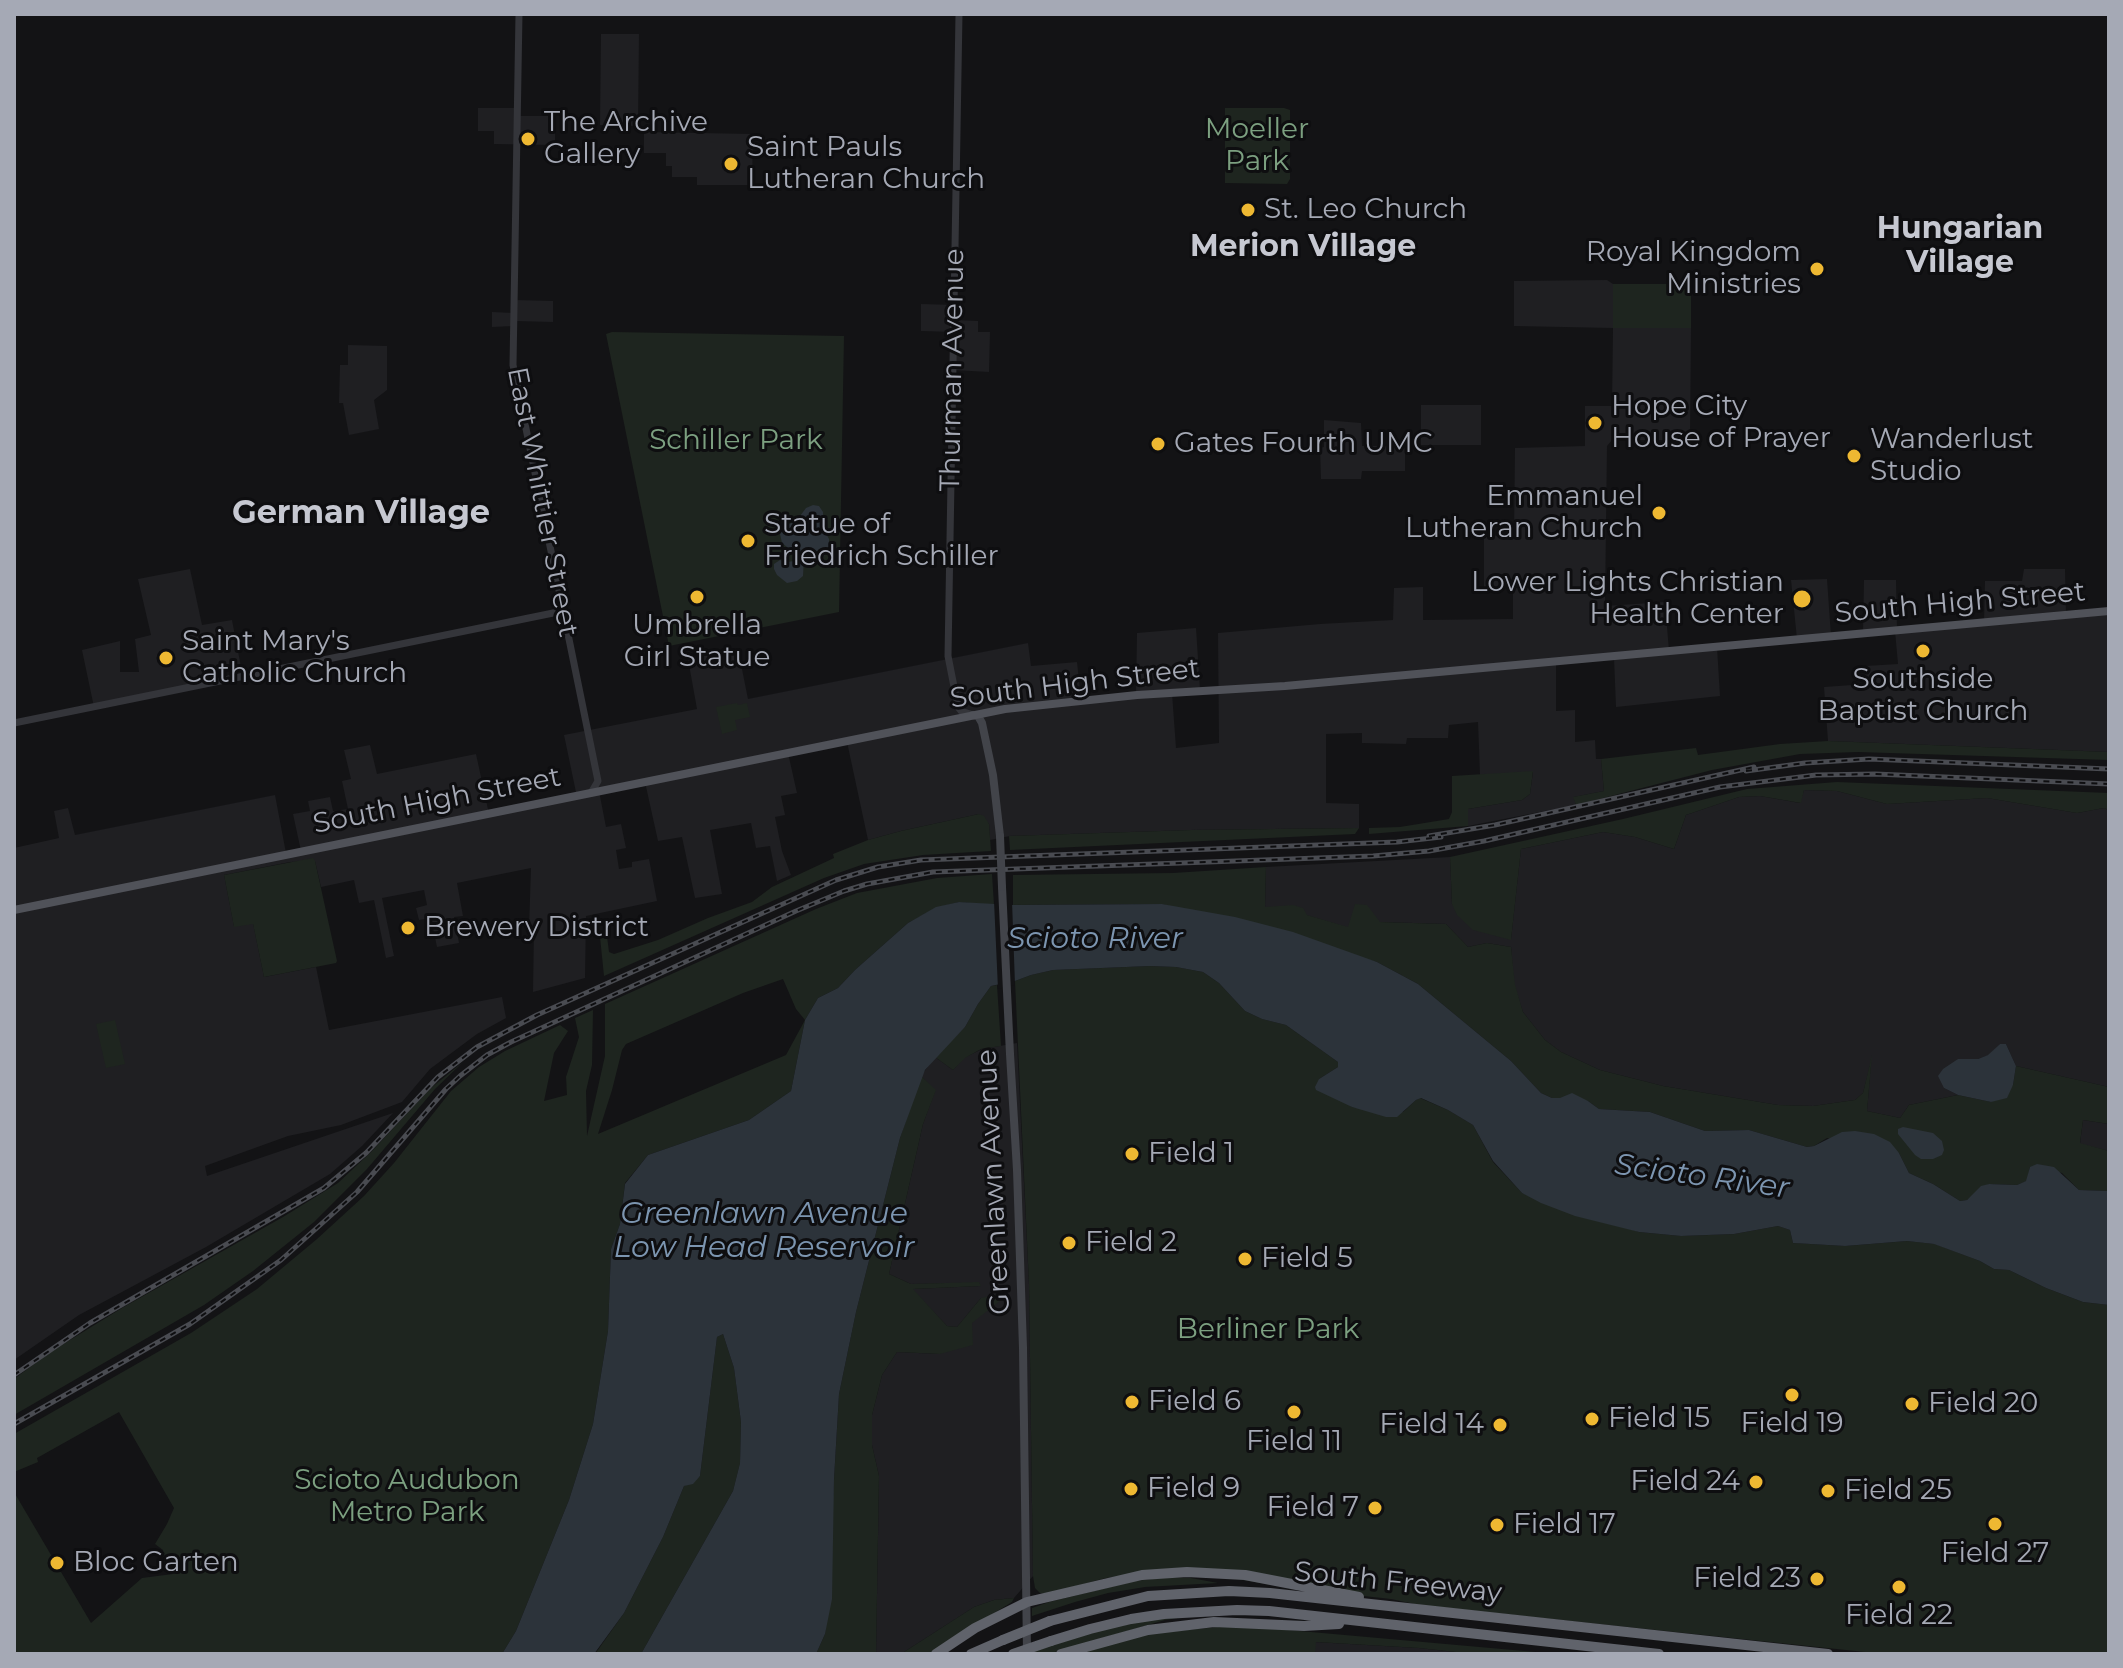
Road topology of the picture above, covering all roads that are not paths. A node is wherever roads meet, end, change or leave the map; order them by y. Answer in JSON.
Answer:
{"nodes":[{"id":1,"x":519,"y":14,"type":"edge"},
{"id":2,"x":959,"y":14,"type":"edge"},
{"id":3,"x":563,"y":611,"type":"junction"},
{"id":4,"x":2109,"y":611,"type":"edge"},
{"id":5,"x":973,"y":715,"type":"junction"},
{"id":6,"x":14,"y":723,"type":"edge"},
{"id":7,"x":591,"y":793,"type":"junction"},
{"id":8,"x":14,"y":910,"type":"edge"},
{"id":9,"x":1027,"y":1602,"type":"junction"},
{"id":10,"x":1416,"y":1609,"type":"junction"},
{"id":11,"x":1365,"y":1623,"type":"junction"},
{"id":12,"x":936,"y":1654,"type":"edge"},
{"id":13,"x":971,"y":1654,"type":"edge"},
{"id":14,"x":1013,"y":1654,"type":"edge"},
{"id":15,"x":1027,"y":1654,"type":"edge"},
{"id":16,"x":1061,"y":1654,"type":"edge"},
{"id":17,"x":1659,"y":1654,"type":"edge"},
{"id":18,"x":1828,"y":1654,"type":"edge"}],
"edges":[{"from":1,"to":3,"type":"street","name":"East Whittier Street"},
{"from":2,"to":5,"type":"street","name":"Thurman Avenue"},
{"from":3,"to":6,"type":"street"},
{"from":3,"to":7,"type":"street","name":"East Whittier Street"},
{"from":4,"to":5,"type":"main road","name":"South High Street"},
{"from":5,"to":7,"type":"main road","name":"South High Street"},
{"from":5,"to":9,"type":"main road","name":"Greenlawn Avenue","bridge":true},
{"from":7,"to":8,"type":"main road","name":"South High Street"},
{"from":9,"to":10,"type":"highway"},
{"from":9,"to":12,"type":"highway"},
{"from":9,"to":15,"type":"main road","name":"Greenlawn Avenue"},
{"from":10,"to":13,"type":"highway","name":"South Freeway","bridge":true},
{"from":10,"to":18,"type":"highway","name":"South Freeway"},
{"from":11,"to":14,"type":"highway","name":"South Freeway","bridge":true},
{"from":11,"to":16,"type":"highway"},
{"from":11,"to":17,"type":"highway","name":"South Freeway"}]}
